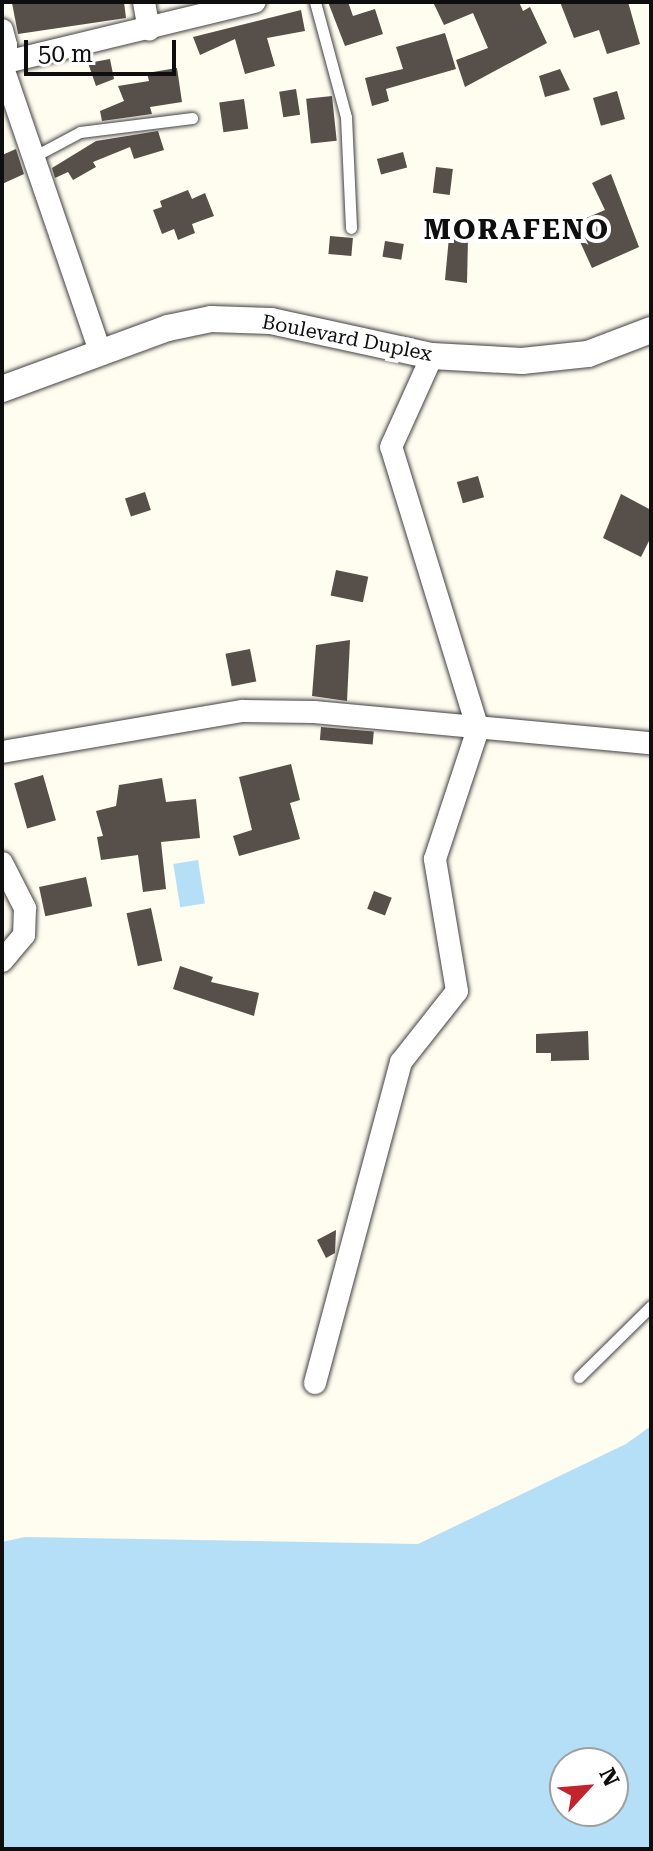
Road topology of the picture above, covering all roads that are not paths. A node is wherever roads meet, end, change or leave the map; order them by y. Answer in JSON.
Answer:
{"nodes":[{"id":1,"x":144,"y":2,"type":"edge"},
{"id":2,"x":255,"y":2,"type":"edge"},
{"id":3,"x":315,"y":2,"type":"edge"},
{"id":4,"x":2,"y":30,"type":"edge"},
{"id":5,"x":149,"y":30,"type":"junction"},
{"id":6,"x":2,"y":63,"type":"edge"},
{"id":7,"x":192,"y":118,"type":"dead end"},
{"id":8,"x":35,"y":156,"type":"junction"},
{"id":9,"x":351,"y":228,"type":"dead end"},
{"id":10,"x":651,"y":330,"type":"edge"},
{"id":11,"x":101,"y":354,"type":"junction"},
{"id":12,"x":432,"y":356,"type":"junction"},
{"id":13,"x":2,"y":389,"type":"edge"},
{"id":14,"x":478,"y":729,"type":"junction"},
{"id":15,"x":651,"y":743,"type":"edge"},
{"id":16,"x":2,"y":752,"type":"edge"},
{"id":17,"x":2,"y":863,"type":"edge"},
{"id":18,"x":2,"y":961,"type":"edge"},
{"id":19,"x":651,"y":1306,"type":"edge"},
{"id":20,"x":579,"y":1377,"type":"dead end"},
{"id":21,"x":315,"y":1383,"type":"dead end"}],
"edges":[{"from":1,"to":5,"type":"street"},
{"from":2,"to":5,"type":"street"},
{"from":3,"to":9,"type":"lane"},
{"from":4,"to":6,"type":"street"},
{"from":5,"to":6,"type":"street"},
{"from":6,"to":8,"type":"street"},
{"from":7,"to":8,"type":"lane"},
{"from":8,"to":11,"type":"street"},
{"from":10,"to":12,"type":"street","name":"Boulevard Duplex"},
{"from":11,"to":12,"type":"street","name":"Boulevard Duplex"},
{"from":11,"to":13,"type":"street","name":"Boulevard Duplex"},
{"from":12,"to":14,"type":"street"},
{"from":14,"to":15,"type":"street"},
{"from":14,"to":16,"type":"street"},
{"from":14,"to":21,"type":"street"},
{"from":17,"to":18,"type":"street"},
{"from":19,"to":20,"type":"lane"}]}
